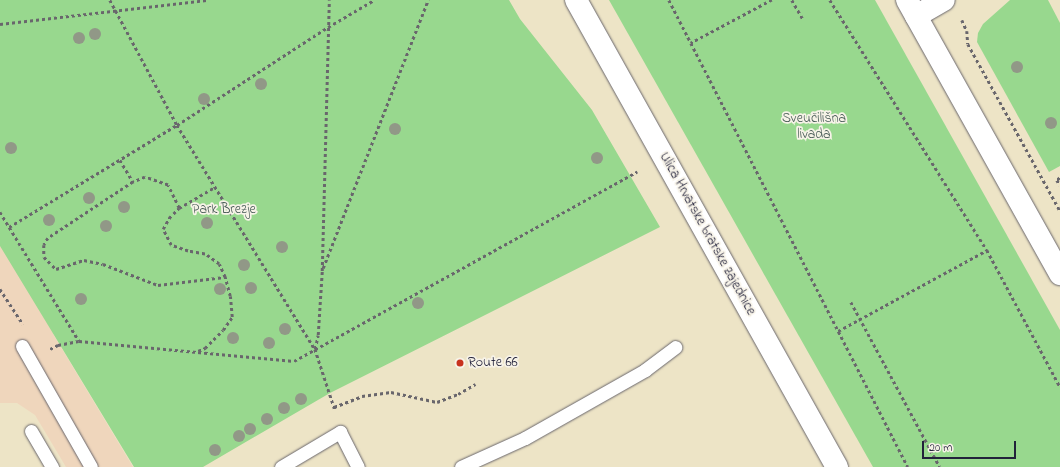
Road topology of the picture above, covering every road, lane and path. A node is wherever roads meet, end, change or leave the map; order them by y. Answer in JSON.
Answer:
{"nodes":[{"id":1,"x":110,"y":0,"type":"edge"},
{"id":2,"x":207,"y":0,"type":"edge"},
{"id":3,"x":329,"y":0,"type":"edge"},
{"id":4,"x":374,"y":0,"type":"edge"},
{"id":5,"x":428,"y":0,"type":"edge"},
{"id":6,"x":576,"y":0,"type":"edge"},
{"id":7,"x":669,"y":0,"type":"edge"},
{"id":8,"x":772,"y":0,"type":"edge"},
{"id":9,"x":792,"y":0,"type":"edge"},
{"id":10,"x":830,"y":0,"type":"edge"},
{"id":11,"x":944,"y":0,"type":"edge"},
{"id":12,"x":912,"y":8,"type":"edge"},
{"id":13,"x":115,"y":10,"type":"junction"},
{"id":14,"x":803,"y":19,"type":"dead end"},
{"id":15,"x":0,"y":24,"type":"edge"},
{"id":16,"x":964,"y":25,"type":"dead end"},
{"id":17,"x":328,"y":27,"type":"junction"},
{"id":18,"x":691,"y":43,"type":"junction"},
{"id":19,"x":177,"y":125,"type":"junction"},
{"id":20,"x":120,"y":160,"type":"junction"},
{"id":21,"x":637,"y":172,"type":"dead end"},
{"id":22,"x":1060,"y":178,"type":"edge"},
{"id":23,"x":134,"y":182,"type":"junction"},
{"id":24,"x":1060,"y":185,"type":"edge"},
{"id":25,"x":215,"y":187,"type":"junction"},
{"id":26,"x":179,"y":208,"type":"junction"},
{"id":27,"x":1060,"y":211,"type":"edge"},
{"id":28,"x":0,"y":212,"type":"edge"},
{"id":29,"x":9,"y":227,"type":"junction"},
{"id":30,"x":987,"y":250,"type":"junction"},
{"id":31,"x":322,"y":270,"type":"junction"},
{"id":32,"x":1060,"y":274,"type":"edge"},
{"id":33,"x":225,"y":277,"type":"junction"},
{"id":34,"x":0,"y":289,"type":"edge"},
{"id":35,"x":851,"y":302,"type":"dead end"},
{"id":36,"x":860,"y":320,"type":"junction"},
{"id":37,"x":25,"y":327,"type":"dead end"},
{"id":38,"x":838,"y":331,"type":"junction"},
{"id":39,"x":79,"y":341,"type":"junction"},
{"id":40,"x":22,"y":346,"type":"dead end"},
{"id":41,"x":674,"y":347,"type":"dead end"},
{"id":42,"x":315,"y":349,"type":"junction"},
{"id":43,"x":197,"y":352,"type":"junction"},
{"id":44,"x":31,"y":360,"type":"junction"},
{"id":45,"x":475,"y":384,"type":"dead end"},
{"id":46,"x":1060,"y":387,"type":"edge"},
{"id":47,"x":334,"y":407,"type":"junction"},
{"id":48,"x":31,"y":431,"type":"dead end"},
{"id":49,"x":340,"y":432,"type":"junction"},
{"id":50,"x":52,"y":467,"type":"edge"},
{"id":51,"x":91,"y":467,"type":"edge"},
{"id":52,"x":281,"y":467,"type":"edge"},
{"id":53,"x":358,"y":467,"type":"edge"},
{"id":54,"x":461,"y":467,"type":"edge"},
{"id":55,"x":837,"y":467,"type":"edge"},
{"id":56,"x":908,"y":467,"type":"edge"},
{"id":57,"x":940,"y":467,"type":"edge"}],
"edges":[{"from":1,"to":13,"type":"path"},
{"from":2,"to":13,"type":"path"},
{"from":3,"to":17,"type":"path"},
{"from":4,"to":17,"type":"path"},
{"from":5,"to":31,"type":"path"},
{"from":6,"to":55,"type":"main road","name":"Ulica Hrvatske bratske zajednice"},
{"from":7,"to":18,"type":"path"},
{"from":8,"to":18,"type":"path"},
{"from":9,"to":14,"type":"path"},
{"from":10,"to":30,"type":"path"},
{"from":11,"to":12,"type":"main road"},
{"from":12,"to":32,"type":"main road"},
{"from":13,"to":15,"type":"path"},
{"from":13,"to":19,"type":"path"},
{"from":16,"to":27,"type":"path"},
{"from":17,"to":19,"type":"path"},
{"from":17,"to":31,"type":"path"},
{"from":18,"to":38,"type":"path"},
{"from":19,"to":20,"type":"path"},
{"from":19,"to":25,"type":"path"},
{"from":20,"to":23,"type":"path"},
{"from":20,"to":29,"type":"path"},
{"from":21,"to":42,"type":"path"},
{"from":22,"to":24,"type":"path"},
{"from":23,"to":26,"type":"path"},
{"from":23,"to":33,"type":"path"},
{"from":25,"to":26,"type":"path"},
{"from":25,"to":42,"type":"path"},
{"from":26,"to":33,"type":"path"},
{"from":28,"to":29,"type":"path"},
{"from":29,"to":39,"type":"path"},
{"from":30,"to":36,"type":"path"},
{"from":30,"to":46,"type":"path"},
{"from":31,"to":42,"type":"path"},
{"from":33,"to":43,"type":"path"},
{"from":34,"to":37,"type":"path"},
{"from":35,"to":36,"type":"path"},
{"from":36,"to":38,"type":"path"},
{"from":36,"to":57,"type":"path"},
{"from":38,"to":56,"type":"path"},
{"from":39,"to":43,"type":"path"},
{"from":39,"to":44,"type":"path"},
{"from":40,"to":44,"type":"lane"},
{"from":41,"to":54,"type":"lane"},
{"from":42,"to":43,"type":"path"},
{"from":42,"to":47,"type":"path"},
{"from":44,"to":51,"type":"lane"},
{"from":45,"to":47,"type":"path"},
{"from":47,"to":49,"type":"path"},
{"from":48,"to":50,"type":"lane"},
{"from":49,"to":52,"type":"lane"},
{"from":49,"to":53,"type":"lane"}]}
